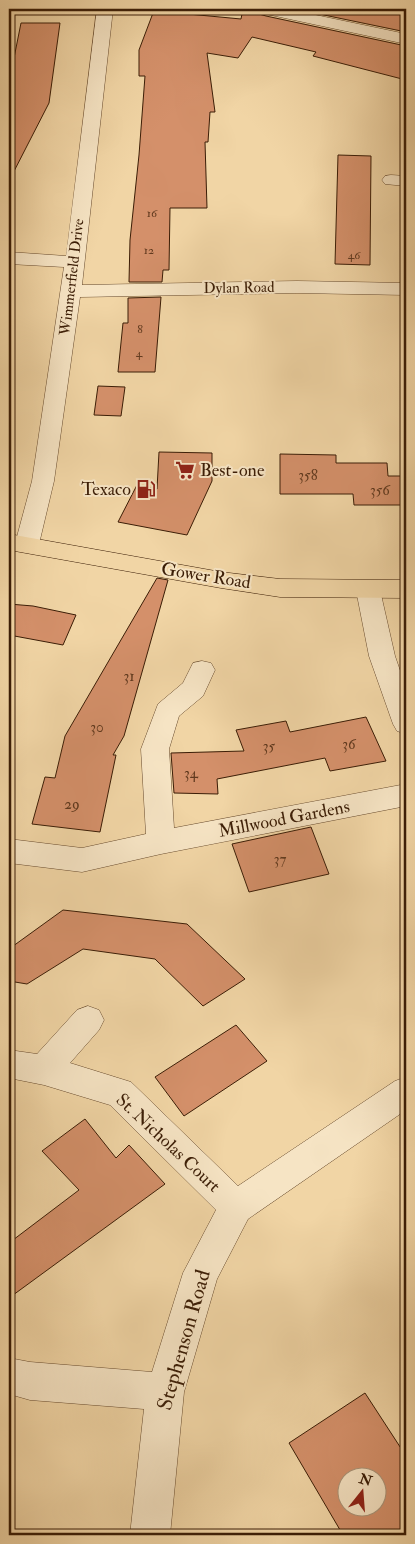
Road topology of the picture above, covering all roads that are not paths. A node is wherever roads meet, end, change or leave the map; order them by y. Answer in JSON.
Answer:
{"nodes":[{"id":1,"x":104,"y":9,"type":"edge"},
{"id":2,"x":266,"y":9,"type":"edge"},
{"id":3,"x":406,"y":39,"type":"edge"},
{"id":4,"x":9,"y":258,"type":"edge"},
{"id":5,"x":74,"y":262,"type":"junction"},
{"id":6,"x":406,"y":289,"type":"edge"},
{"id":7,"x":71,"y":291,"type":"junction"},
{"id":8,"x":18,"y":543,"type":"edge"},
{"id":9,"x":406,"y":589,"type":"edge"},
{"id":10,"x":368,"y":590,"type":"junction"},
{"id":11,"x":202,"y":670,"type":"dead end"},
{"id":12,"x":406,"y":724,"type":"edge"},
{"id":13,"x":406,"y":795,"type":"edge"},
{"id":14,"x":161,"y":842,"type":"junction"},
{"id":15,"x":9,"y":851,"type":"edge"},
{"id":16,"x":88,"y":1020,"type":"dead end"},
{"id":17,"x":9,"y":1064,"type":"edge"},
{"id":18,"x":44,"y":1070,"type":"junction"},
{"id":19,"x":406,"y":1092,"type":"edge"},
{"id":20,"x":236,"y":1208,"type":"junction"},
{"id":21,"x":9,"y":1376,"type":"edge"},
{"id":22,"x":165,"y":1392,"type":"junction"},
{"id":23,"x":150,"y":1535,"type":"edge"}],
"edges":[{"from":1,"to":5,"type":"street","name":"Wimmerfield Drive"},
{"from":2,"to":3,"type":"street"},
{"from":4,"to":5,"type":"street"},
{"from":5,"to":7,"type":"street","name":"Wimmerfield Drive"},
{"from":6,"to":7,"type":"street","name":"Dylan Road"},
{"from":7,"to":8,"type":"street","name":"Wimmerfield Drive"},
{"from":8,"to":10,"type":"main road","name":"Gower Road"},
{"from":9,"to":10,"type":"main road","name":"Gower Road"},
{"from":10,"to":12,"type":"street"},
{"from":11,"to":14,"type":"street"},
{"from":13,"to":14,"type":"street","name":"Millwood Gardens"},
{"from":14,"to":15,"type":"street","name":"Millwood Gardens"},
{"from":16,"to":18,"type":"street"},
{"from":17,"to":18,"type":"street","name":"St. Nicholas Court"},
{"from":18,"to":20,"type":"street","name":"St. Nicholas Court"},
{"from":19,"to":20,"type":"street","name":"Stephenson Road"},
{"from":20,"to":22,"type":"street","name":"Stephenson Road"},
{"from":21,"to":22,"type":"street"},
{"from":22,"to":23,"type":"street","name":"Stephenson Road"}]}
